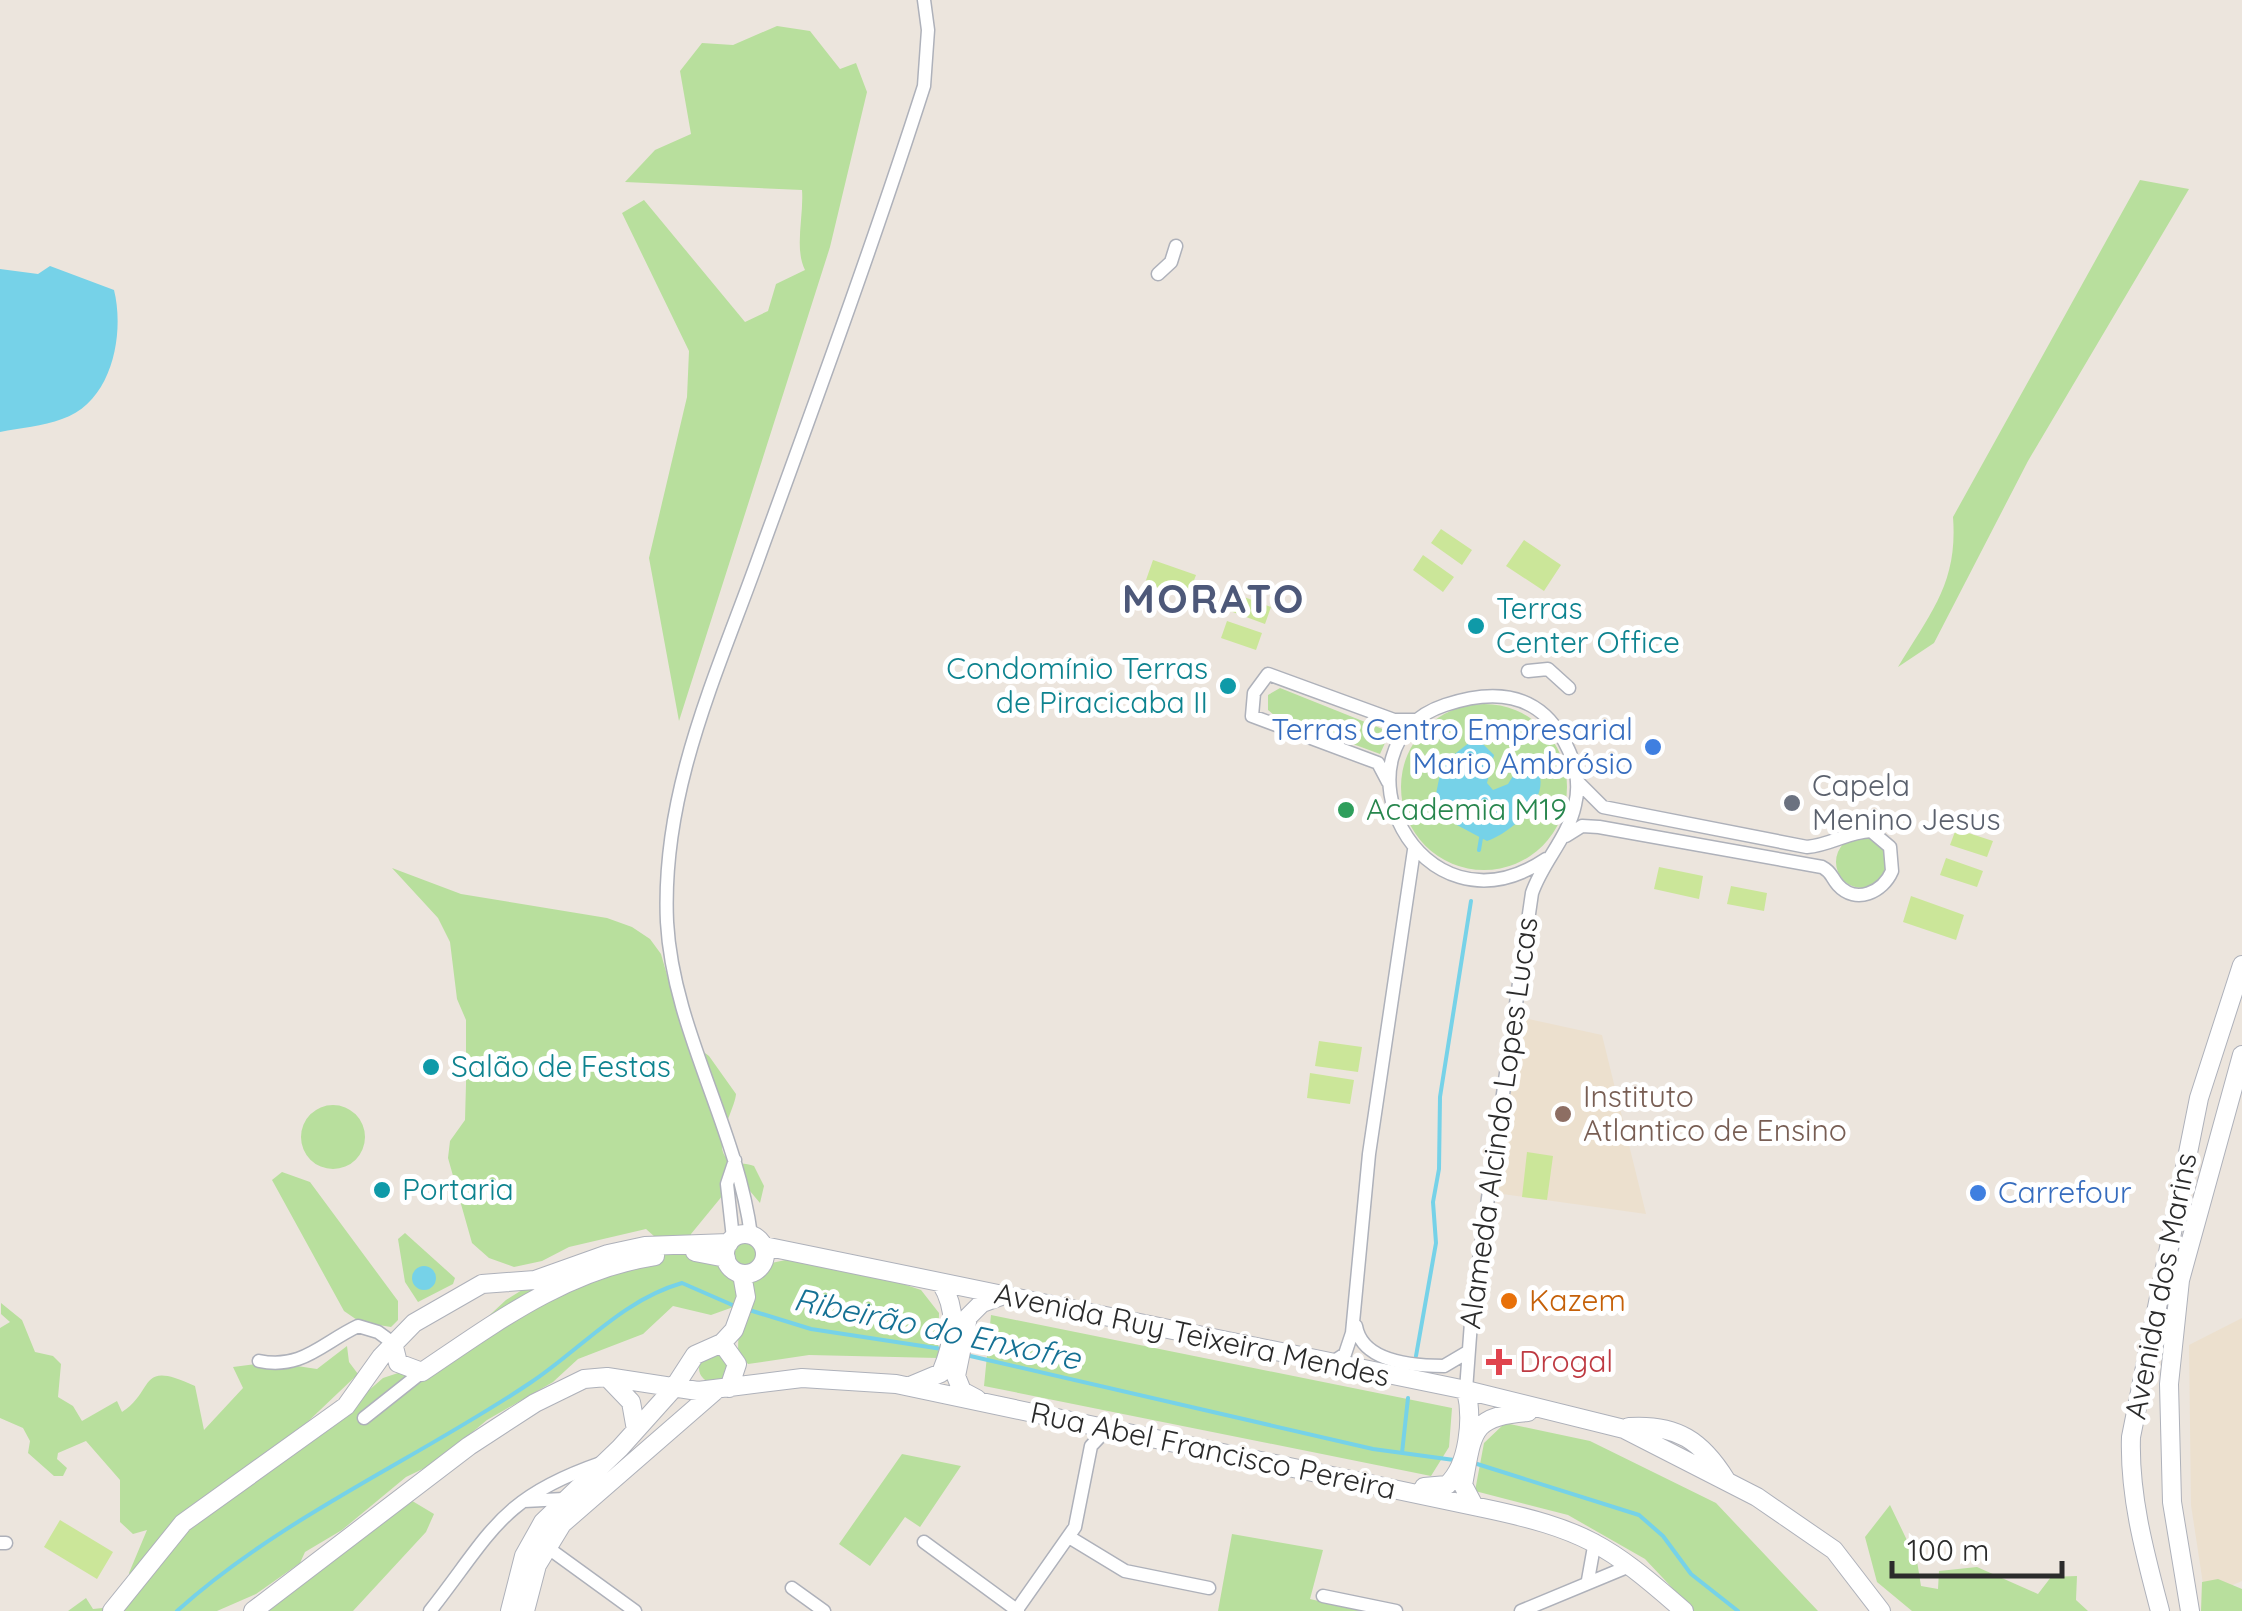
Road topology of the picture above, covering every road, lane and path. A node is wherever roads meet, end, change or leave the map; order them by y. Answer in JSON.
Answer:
{"nodes":[{"id":1,"x":924,"y":0,"type":"edge"},
{"id":2,"x":1176,"y":246,"type":"dead end"},
{"id":3,"x":1158,"y":274,"type":"dead end"},
{"id":4,"x":1528,"y":671,"type":"dead end"},
{"id":5,"x":1570,"y":688,"type":"dead end"},
{"id":6,"x":1419,"y":720,"type":"junction"},
{"id":7,"x":1577,"y":781,"type":"junction"},
{"id":8,"x":1389,"y":785,"type":"junction"},
{"id":9,"x":1564,"y":838,"type":"junction"},
{"id":10,"x":1839,"y":839,"type":"junction"},
{"id":11,"x":1414,"y":850,"type":"junction"},
{"id":12,"x":1546,"y":859,"type":"junction"},
{"id":13,"x":1830,"y":871,"type":"junction"},
{"id":14,"x":2242,"y":965,"type":"edge"},
{"id":15,"x":2242,"y":1055,"type":"edge"},
{"id":16,"x":2200,"y":1098,"type":"junction"},
{"id":17,"x":2219,"y":1143,"type":"junction"},
{"id":18,"x":740,"y":1244,"type":"junction"},
{"id":19,"x":742,"y":1274,"type":"junction"},
{"id":20,"x":941,"y":1283,"type":"junction"},
{"id":21,"x":482,"y":1284,"type":"junction"},
{"id":22,"x":1002,"y":1296,"type":"junction"},
{"id":23,"x":1355,"y":1313,"type":"junction"},
{"id":24,"x":962,"y":1315,"type":"junction"},
{"id":25,"x":495,"y":1320,"type":"junction"},
{"id":26,"x":393,"y":1343,"type":"junction"},
{"id":27,"x":722,"y":1343,"type":"junction"},
{"id":28,"x":1466,"y":1353,"type":"junction"},
{"id":29,"x":258,"y":1361,"type":"dead end"},
{"id":30,"x":1330,"y":1364,"type":"junction"},
{"id":31,"x":686,"y":1366,"type":"junction"},
{"id":32,"x":422,"y":1372,"type":"junction"},
{"id":33,"x":948,"y":1375,"type":"junction"},
{"id":34,"x":607,"y":1377,"type":"junction"},
{"id":35,"x":908,"y":1386,"type":"junction"},
{"id":36,"x":673,"y":1389,"type":"junction"},
{"id":37,"x":714,"y":1390,"type":"junction"},
{"id":38,"x":1466,"y":1390,"type":"junction"},
{"id":39,"x":981,"y":1402,"type":"junction"},
{"id":40,"x":2136,"y":1406,"type":"junction"},
{"id":41,"x":1549,"y":1410,"type":"junction"},
{"id":42,"x":364,"y":1418,"type":"dead end"},
{"id":43,"x":1080,"y":1424,"type":"junction"},
{"id":44,"x":1107,"y":1429,"type":"junction"},
{"id":45,"x":636,"y":1430,"type":"junction"},
{"id":46,"x":1471,"y":1431,"type":"junction"},
{"id":47,"x":2168,"y":1432,"type":"junction"},
{"id":48,"x":2131,"y":1437,"type":"junction"},
{"id":49,"x":1091,"y":1446,"type":"junction"},
{"id":50,"x":607,"y":1461,"type":"junction"},
{"id":51,"x":2169,"y":1465,"type":"junction"},
{"id":52,"x":1462,"y":1473,"type":"junction"},
{"id":53,"x":1387,"y":1487,"type":"junction"},
{"id":54,"x":564,"y":1499,"type":"junction"},
{"id":55,"x":516,"y":1502,"type":"junction"},
{"id":56,"x":1474,"y":1506,"type":"junction"},
{"id":57,"x":1070,"y":1537,"type":"junction"},
{"id":58,"x":1595,"y":1540,"type":"junction"},
{"id":59,"x":539,"y":1542,"type":"junction"},
{"id":60,"x":924,"y":1542,"type":"dead end"},
{"id":61,"x":1632,"y":1566,"type":"junction"},
{"id":62,"x":1588,"y":1580,"type":"junction"},
{"id":63,"x":792,"y":1588,"type":"dead end"},
{"id":64,"x":1209,"y":1588,"type":"dead end"},
{"id":65,"x":1323,"y":1596,"type":"dead end"},
{"id":66,"x":1525,"y":1610,"type":"edge"},
{"id":67,"x":112,"y":1611,"type":"edge"},
{"id":68,"x":253,"y":1611,"type":"edge"},
{"id":69,"x":430,"y":1611,"type":"edge"},
{"id":70,"x":510,"y":1611,"type":"edge"},
{"id":71,"x":525,"y":1611,"type":"edge"},
{"id":72,"x":636,"y":1611,"type":"edge"},
{"id":73,"x":824,"y":1611,"type":"edge"},
{"id":74,"x":1017,"y":1611,"type":"edge"},
{"id":75,"x":1396,"y":1611,"type":"edge"},
{"id":76,"x":1684,"y":1611,"type":"edge"},
{"id":77,"x":1881,"y":1611,"type":"edge"},
{"id":78,"x":2160,"y":1611,"type":"edge"},
{"id":79,"x":2190,"y":1611,"type":"edge"}],
"edges":[{"from":1,"to":18,"type":"street"},
{"from":2,"to":3,"type":"street"},
{"from":4,"to":5,"type":"street"},
{"from":6,"to":7,"type":"street"},
{"from":6,"to":8,"type":"street"},
{"from":6,"to":8,"type":"street"},
{"from":7,"to":9,"type":"street"},
{"from":7,"to":10,"type":"street"},
{"from":8,"to":11,"type":"street"},
{"from":9,"to":12,"type":"street"},
{"from":9,"to":13,"type":"street"},
{"from":10,"to":13,"type":"street"},
{"from":10,"to":13,"type":"street"},
{"from":11,"to":12,"type":"street"},
{"from":11,"to":23,"type":"street"},
{"from":12,"to":28,"type":"street","name":"Alameda Alcindo Lopes Lucas"},
{"from":14,"to":16,"type":"main road","name":"Avenida dos Marins"},
{"from":15,"to":17,"type":"main road","name":"Avenida dos Marins"},
{"from":16,"to":17,"type":"main road"},
{"from":16,"to":40,"type":"main road","name":"Avenida dos Marins"},
{"from":17,"to":47,"type":"main road","name":"Avenida dos Marins"},
{"from":18,"to":19,"type":"main road"},
{"from":18,"to":19,"type":"main road"},
{"from":18,"to":20,"type":"main road","name":"Avenida Ruy Teixeira Mendes"},
{"from":18,"to":21,"type":"main road"},
{"from":18,"to":25,"type":"main road"},
{"from":19,"to":27,"type":"main road"},
{"from":20,"to":22,"type":"main road","name":"Avenida Ruy Teixeira Mendes"},
{"from":20,"to":24,"type":"main road"},
{"from":21,"to":25,"type":"main road"},
{"from":21,"to":26,"type":"main road"},
{"from":22,"to":24,"type":"main road"},
{"from":22,"to":30,"type":"main road","name":"Avenida Ruy Teixeira Mendes"},
{"from":23,"to":28,"type":"street"},
{"from":23,"to":30,"type":"street"},
{"from":24,"to":33,"type":"main road"},
{"from":25,"to":32,"type":"main road"},
{"from":26,"to":29,"type":"street"},
{"from":26,"to":32,"type":"main road"},
{"from":26,"to":67,"type":"main road"},
{"from":27,"to":31,"type":"main road"},
{"from":27,"to":37,"type":"main road"},
{"from":28,"to":38,"type":"street","name":"Alameda Alcindo Lopes Lucas"},
{"from":30,"to":38,"type":"main road","name":"Avenida Ruy Teixeira Mendes"},
{"from":31,"to":36,"type":"main road"},
{"from":31,"to":37,"type":"main road"},
{"from":32,"to":42,"type":"street"},
{"from":33,"to":35,"type":"main road"},
{"from":33,"to":39,"type":"main road"},
{"from":34,"to":36,"type":"main road","name":"Rua Abel Francisco Pereira"},
{"from":34,"to":45,"type":"main road"},
{"from":34,"to":68,"type":"main road"},
{"from":35,"to":37,"type":"main road","name":"Rua Abel Francisco Pereira"},
{"from":35,"to":39,"type":"main road","name":"Rua Abel Francisco Pereira"},
{"from":36,"to":37,"type":"main road","name":"Rua Abel Francisco Pereira"},
{"from":36,"to":45,"type":"main road"},
{"from":37,"to":59,"type":"main road"},
{"from":38,"to":41,"type":"main road","name":"Avenida Ruy Teixeira Mendes"},
{"from":38,"to":46,"type":"main road"},
{"from":39,"to":43,"type":"main road","name":"Rua Abel Francisco Pereira"},
{"from":40,"to":47,"type":"main road"},
{"from":40,"to":48,"type":"main road","name":"Avenida dos Marins"},
{"from":41,"to":46,"type":"main road"},
{"from":41,"to":77,"type":"main road","name":"Avenida Ruy Teixeira Mendes"},
{"from":43,"to":44,"type":"main road","name":"Rua Abel Francisco Pereira"},
{"from":43,"to":49,"type":"street"},
{"from":44,"to":49,"type":"street"},
{"from":44,"to":53,"type":"main road","name":"Rua Abel Francisco Pereira"},
{"from":45,"to":50,"type":"main road"},
{"from":46,"to":52,"type":"main road"},
{"from":47,"to":51,"type":"main road","name":"Avenida dos Marins"},
{"from":48,"to":51,"type":"main road"},
{"from":48,"to":78,"type":"main road","name":"Avenida dos Marins"},
{"from":49,"to":57,"type":"street"},
{"from":50,"to":54,"type":"main road"},
{"from":50,"to":55,"type":"street"},
{"from":51,"to":79,"type":"main road","name":"Avenida dos Marins"},
{"from":52,"to":53,"type":"main road"},
{"from":52,"to":56,"type":"main road"},
{"from":53,"to":56,"type":"main road","name":"Rua Abel Francisco Pereira"},
{"from":54,"to":55,"type":"street"},
{"from":54,"to":59,"type":"main road"},
{"from":55,"to":69,"type":"street"},
{"from":56,"to":58,"type":"main road","name":"Rua Abel Francisco Pereira"},
{"from":57,"to":64,"type":"street"},
{"from":57,"to":74,"type":"street"},
{"from":58,"to":61,"type":"main road","name":"Rua Abel Francisco Pereira"},
{"from":58,"to":62,"type":"street"},
{"from":59,"to":70,"type":"main road"},
{"from":59,"to":71,"type":"main road"},
{"from":59,"to":72,"type":"street"},
{"from":60,"to":74,"type":"street"},
{"from":61,"to":62,"type":"street"},
{"from":61,"to":76,"type":"main road","name":"Rua Abel Francisco Pereira"},
{"from":62,"to":66,"type":"street"},
{"from":63,"to":73,"type":"street"},
{"from":65,"to":75,"type":"street"}]}
